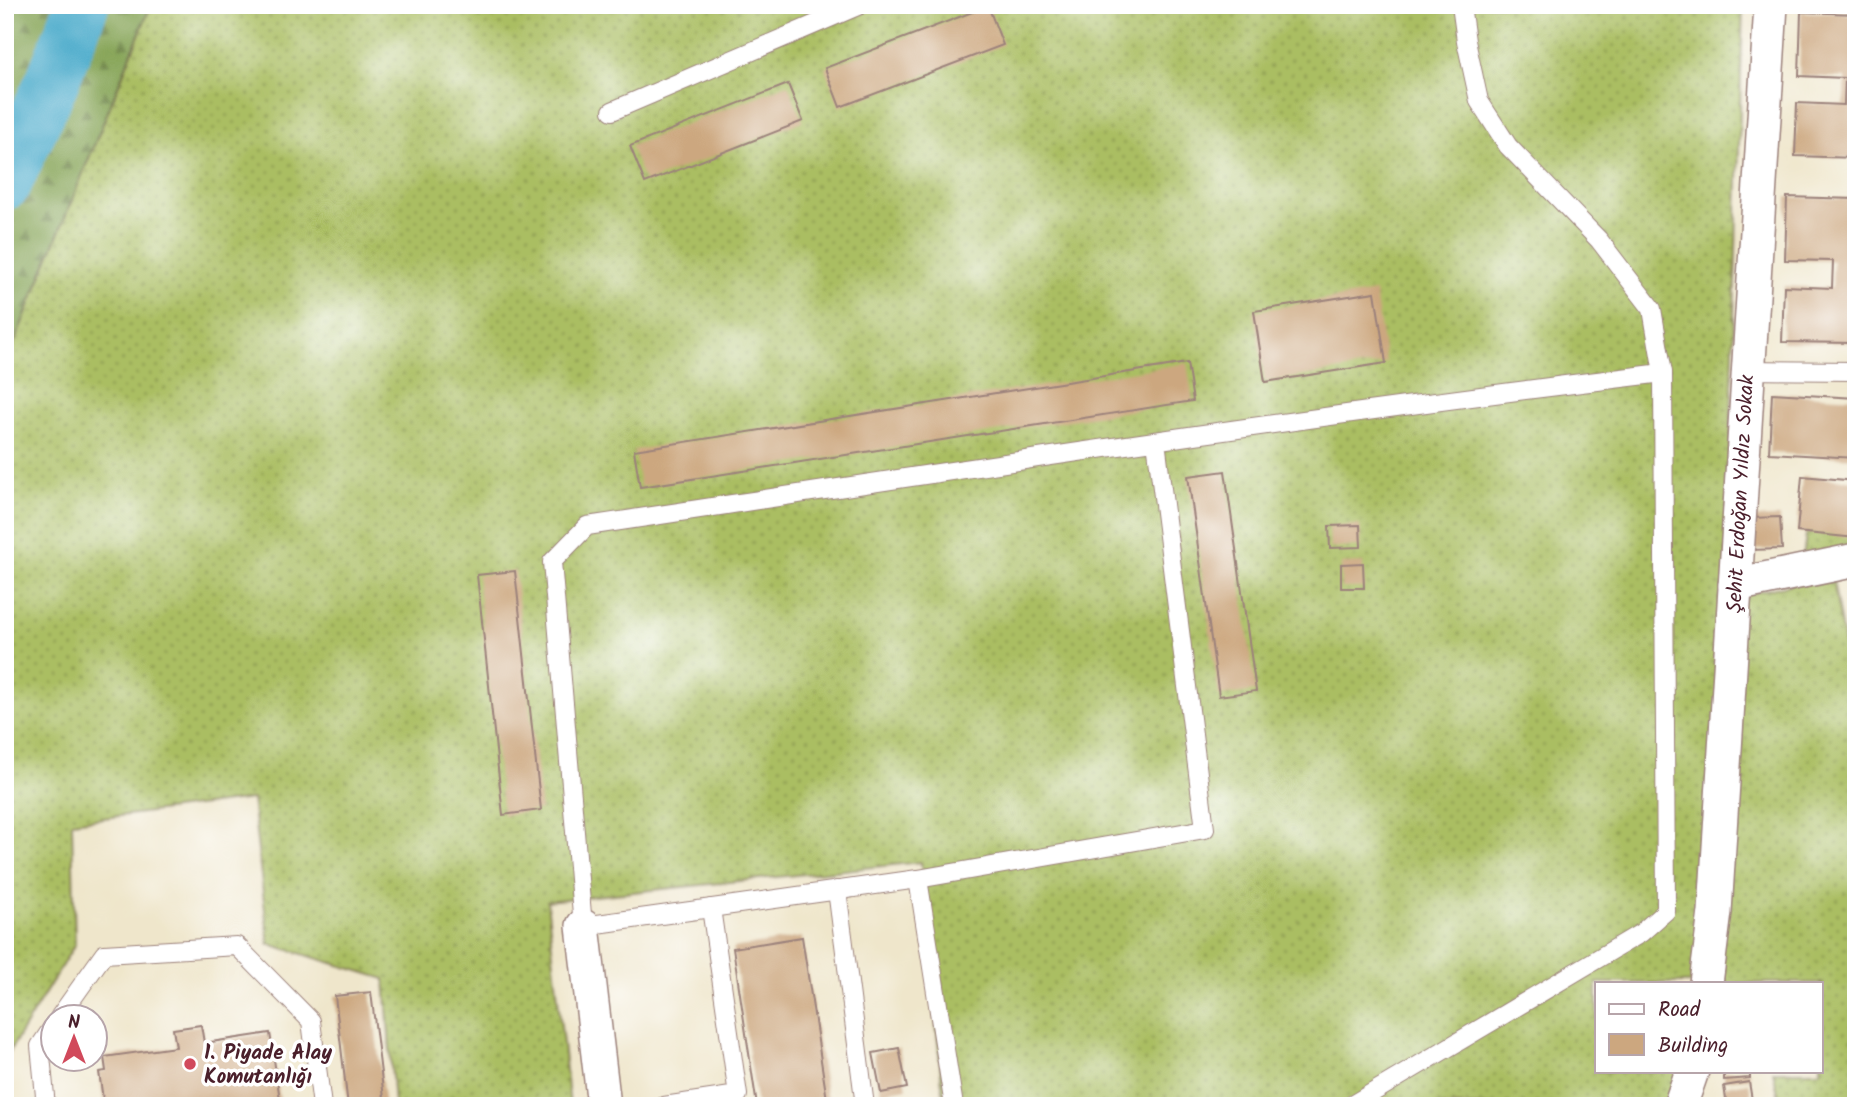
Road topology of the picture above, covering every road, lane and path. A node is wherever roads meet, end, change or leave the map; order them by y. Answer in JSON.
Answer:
{"nodes":[{"id":1,"x":860,"y":5,"type":"edge"},
{"id":2,"x":1461,"y":5,"type":"edge"},
{"id":3,"x":1771,"y":5,"type":"edge"},
{"id":4,"x":612,"y":111,"type":"dead end"},
{"id":5,"x":1747,"y":370,"type":"junction"},
{"id":6,"x":1856,"y":371,"type":"edge"},
{"id":7,"x":1663,"y":373,"type":"junction"},
{"id":8,"x":1156,"y":441,"type":"junction"},
{"id":9,"x":1856,"y":560,"type":"edge"},
{"id":10,"x":1735,"y":586,"type":"junction"},
{"id":11,"x":918,"y":879,"type":"junction"},
{"id":12,"x":837,"y":890,"type":"junction"},
{"id":13,"x":711,"y":908,"type":"junction"},
{"id":14,"x":583,"y":926,"type":"junction"},
{"id":15,"x":1706,"y":982,"type":"edge"},
{"id":16,"x":71,"y":1002,"type":"edge"},
{"id":17,"x":43,"y":1072,"type":"edge"},
{"id":18,"x":1692,"y":1072,"type":"edge"},
{"id":19,"x":46,"y":1106,"type":"edge"},
{"id":20,"x":322,"y":1106,"type":"edge"},
{"id":21,"x":604,"y":1106,"type":"edge"},
{"id":22,"x":664,"y":1106,"type":"edge"},
{"id":23,"x":864,"y":1106,"type":"edge"},
{"id":24,"x":954,"y":1106,"type":"edge"},
{"id":25,"x":1350,"y":1106,"type":"edge"},
{"id":26,"x":1681,"y":1106,"type":"edge"}],
"edges":[{"from":1,"to":4,"type":"lane"},
{"from":2,"to":7,"type":"lane"},
{"from":3,"to":5,"type":"street","name":"Şehit Erdoğan Yıldız Sokak"},
{"from":5,"to":6,"type":"lane"},
{"from":5,"to":10,"type":"street","name":"Şehit Erdoğan Yıldız Sokak"},
{"from":7,"to":8,"type":"lane"},
{"from":7,"to":25,"type":"lane"},
{"from":8,"to":11,"type":"lane"},
{"from":8,"to":14,"type":"lane"},
{"from":9,"to":10,"type":"street"},
{"from":10,"to":15,"type":"street","name":"Şehit Erdoğan Yıldız Sokak"},
{"from":11,"to":12,"type":"lane"},
{"from":11,"to":24,"type":"lane"},
{"from":12,"to":13,"type":"lane"},
{"from":12,"to":23,"type":"lane"},
{"from":13,"to":14,"type":"lane"},
{"from":13,"to":22,"type":"lane"},
{"from":14,"to":21,"type":"street"},
{"from":16,"to":20,"type":"lane"},
{"from":17,"to":19,"type":"lane"},
{"from":18,"to":26,"type":"street"}]}
